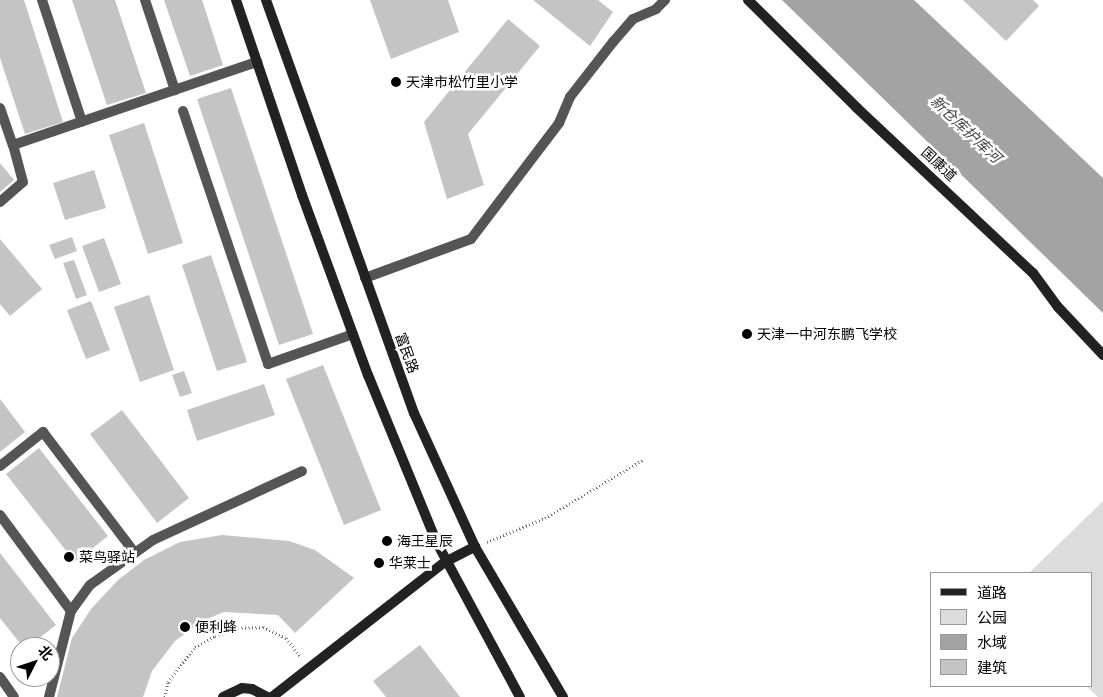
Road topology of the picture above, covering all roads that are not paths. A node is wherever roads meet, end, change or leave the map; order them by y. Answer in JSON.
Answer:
{"nodes":[{"id":1,"x":42,"y":0,"type":"edge"},
{"id":2,"x":145,"y":0,"type":"edge"},
{"id":3,"x":236,"y":0,"type":"edge"},
{"id":4,"x":266,"y":0,"type":"edge"},
{"id":5,"x":665,"y":0,"type":"edge"},
{"id":6,"x":748,"y":0,"type":"edge"},
{"id":7,"x":257,"y":62,"type":"junction"},
{"id":8,"x":174,"y":90,"type":"junction"},
{"id":9,"x":0,"y":108,"type":"edge"},
{"id":10,"x":183,"y":111,"type":"dead end"},
{"id":11,"x":82,"y":122,"type":"junction"},
{"id":12,"x":13,"y":145,"type":"junction"},
{"id":13,"x":0,"y":202,"type":"edge"},
{"id":14,"x":365,"y":278,"type":"junction"},
{"id":15,"x":353,"y":334,"type":"junction"},
{"id":16,"x":1103,"y":355,"type":"edge"},
{"id":17,"x":0,"y":466,"type":"edge"},
{"id":18,"x":302,"y":471,"type":"dead end"},
{"id":19,"x":0,"y":515,"type":"edge"},
{"id":20,"x":475,"y":547,"type":"junction"},
{"id":21,"x":135,"y":553,"type":"junction"},
{"id":22,"x":445,"y":562,"type":"junction"},
{"id":23,"x":71,"y":611,"type":"junction"},
{"id":24,"x":0,"y":677,"type":"edge"},
{"id":25,"x":14,"y":697,"type":"edge"},
{"id":26,"x":49,"y":697,"type":"edge"},
{"id":27,"x":223,"y":697,"type":"edge"},
{"id":28,"x":267,"y":697,"type":"edge"},
{"id":29,"x":272,"y":697,"type":"edge"},
{"id":30,"x":520,"y":697,"type":"edge"},
{"id":31,"x":563,"y":697,"type":"edge"}],
"edges":[{"from":1,"to":11,"type":"street"},
{"from":2,"to":8,"type":"street"},
{"from":3,"to":7,"type":"main road"},
{"from":4,"to":14,"type":"main road","name":"富民路"},
{"from":5,"to":14,"type":"street"},
{"from":6,"to":16,"type":"main road","name":"国康道"},
{"from":7,"to":8,"type":"street"},
{"from":7,"to":15,"type":"main road"},
{"from":8,"to":11,"type":"street"},
{"from":9,"to":12,"type":"street"},
{"from":10,"to":15,"type":"street"},
{"from":11,"to":12,"type":"street"},
{"from":12,"to":13,"type":"street"},
{"from":14,"to":20,"type":"main road","name":"富民路"},
{"from":15,"to":22,"type":"main road"},
{"from":17,"to":21,"type":"street"},
{"from":18,"to":21,"type":"street"},
{"from":19,"to":23,"type":"street"},
{"from":20,"to":22,"type":"main road"},
{"from":20,"to":31,"type":"main road","name":"富民路"},
{"from":21,"to":23,"type":"street"},
{"from":22,"to":29,"type":"main road"},
{"from":22,"to":30,"type":"main road"},
{"from":23,"to":26,"type":"street"},
{"from":24,"to":25,"type":"street"},
{"from":27,"to":28,"type":"main road"}]}
